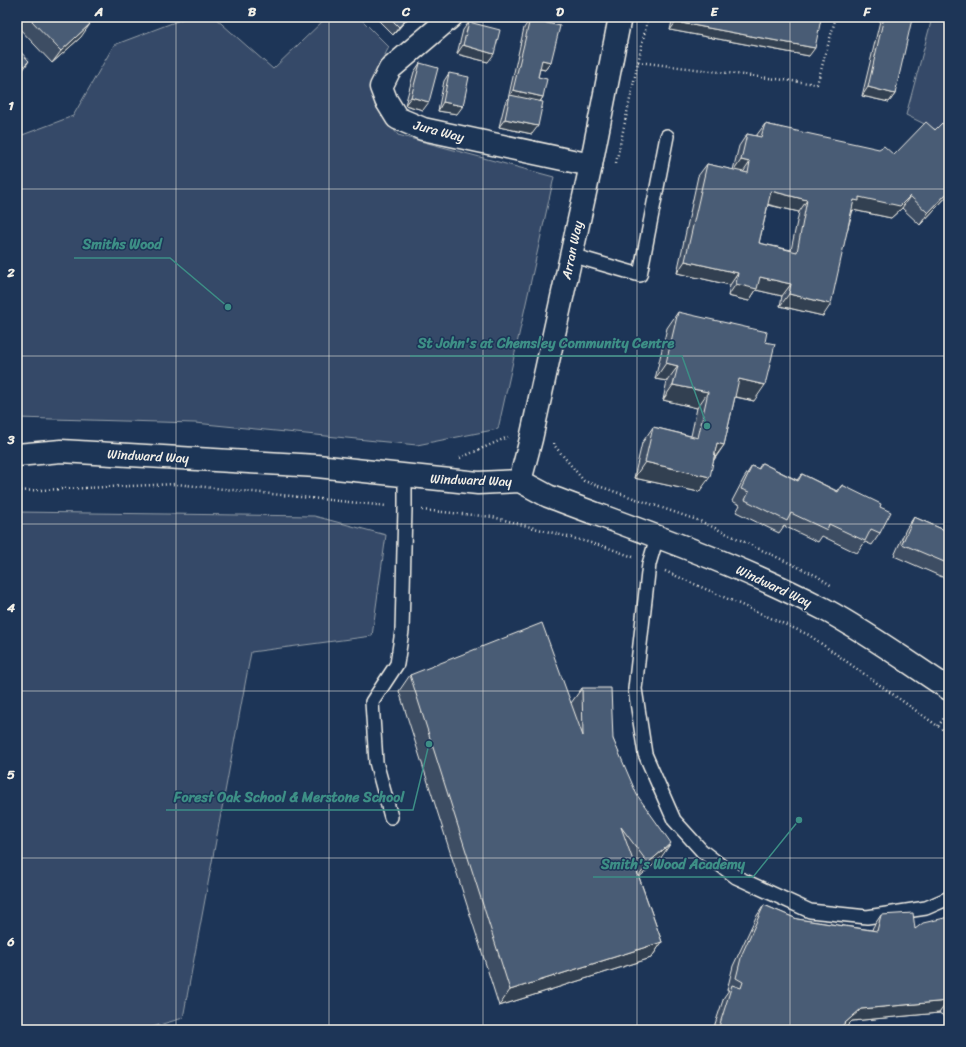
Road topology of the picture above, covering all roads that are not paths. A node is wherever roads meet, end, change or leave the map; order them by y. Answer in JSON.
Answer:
{"nodes":[{"id":1,"x":451,"y":17,"type":"edge"},
{"id":2,"x":620,"y":17,"type":"edge"},
{"id":3,"x":667,"y":136,"type":"dead end"},
{"id":4,"x":591,"y":165,"type":"junction"},
{"id":5,"x":571,"y":255,"type":"junction"},
{"id":6,"x":17,"y":455,"type":"edge"},
{"id":7,"x":404,"y":476,"type":"junction"},
{"id":8,"x":520,"y":481,"type":"junction"},
{"id":9,"x":657,"y":537,"type":"junction"},
{"id":10,"x":949,"y":689,"type":"edge"},
{"id":11,"x":391,"y":817,"type":"dead end"},
{"id":12,"x":949,"y":898,"type":"edge"}],
"edges":[{"from":1,"to":4,"type":"street","name":"Jura Way"},
{"from":2,"to":4,"type":"street","name":"Arran Way"},
{"from":3,"to":5,"type":"lane"},
{"from":4,"to":5,"type":"street","name":"Arran Way"},
{"from":5,"to":8,"type":"street","name":"Arran Way"},
{"from":6,"to":7,"type":"street","name":"Windward Way"},
{"from":7,"to":8,"type":"street","name":"Windward Way"},
{"from":7,"to":11,"type":"lane"},
{"from":8,"to":9,"type":"street","name":"Windward Way"},
{"from":9,"to":10,"type":"street","name":"Windward Way"},
{"from":9,"to":12,"type":"lane"}]}
